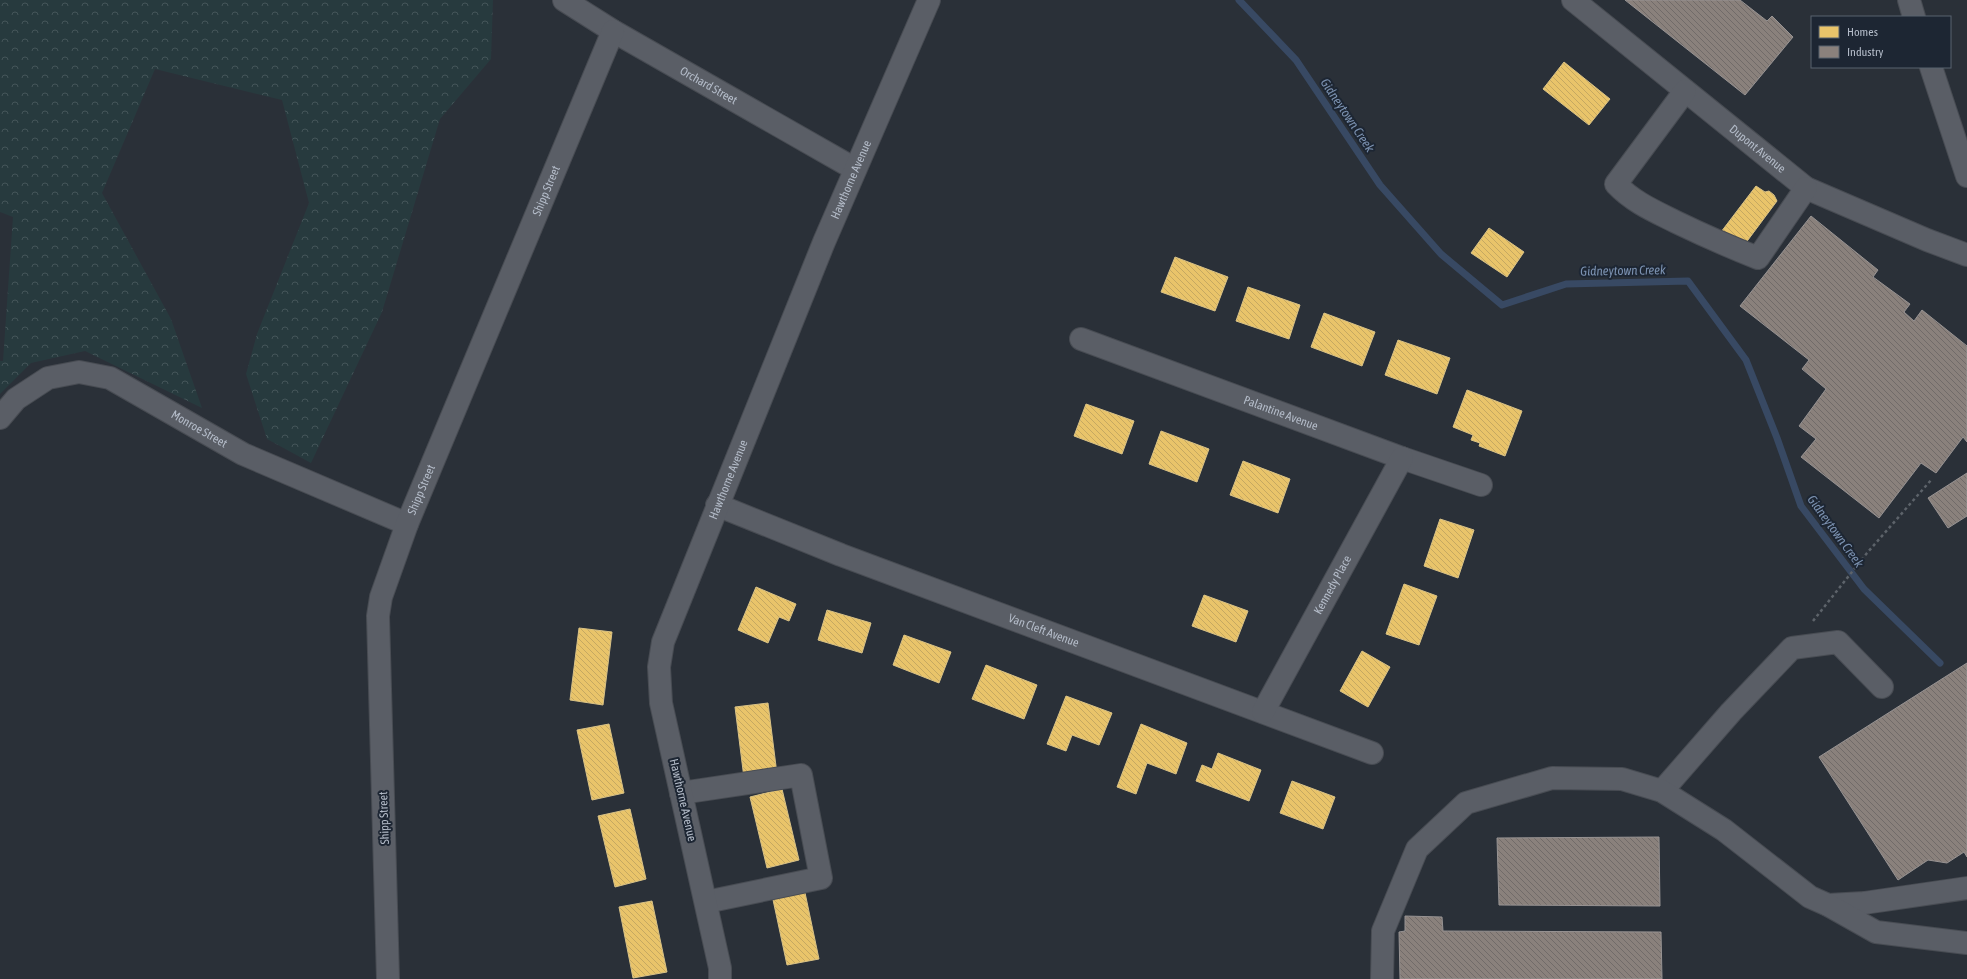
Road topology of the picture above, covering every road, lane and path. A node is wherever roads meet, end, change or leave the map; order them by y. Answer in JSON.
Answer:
{"nodes":[{"id":1,"x":564,"y":0,"type":"edge"},
{"id":2,"x":929,"y":0,"type":"edge"},
{"id":3,"x":1573,"y":0,"type":"edge"},
{"id":4,"x":1909,"y":0,"type":"edge"},
{"id":5,"x":1914,"y":16,"type":"edge"},
{"id":6,"x":613,"y":31,"type":"junction"},
{"id":7,"x":1931,"y":68,"type":"edge"},
{"id":8,"x":1685,"y":90,"type":"junction"},
{"id":9,"x":855,"y":169,"type":"junction"},
{"id":10,"x":1967,"y":176,"type":"edge"},
{"id":11,"x":1806,"y":188,"type":"junction"},
{"id":12,"x":1967,"y":255,"type":"edge"},
{"id":13,"x":1081,"y":339,"type":"dead end"},
{"id":14,"x":0,"y":418,"type":"edge"},
{"id":15,"x":1402,"y":458,"type":"junction"},
{"id":16,"x":1932,"y":478,"type":"dead end"},
{"id":17,"x":1481,"y":485,"type":"dead end"},
{"id":18,"x":717,"y":505,"type":"junction"},
{"id":19,"x":407,"y":524,"type":"junction"},
{"id":20,"x":1824,"y":608,"type":"dead end"},
{"id":21,"x":1882,"y":687,"type":"dead end"},
{"id":22,"x":1263,"y":712,"type":"junction"},
{"id":23,"x":1372,"y":753,"type":"dead end"},
{"id":24,"x":1662,"y":791,"type":"junction"},
{"id":25,"x":681,"y":793,"type":"junction"},
{"id":26,"x":1967,"y":888,"type":"edge"},
{"id":27,"x":706,"y":902,"type":"junction"},
{"id":28,"x":1828,"y":905,"type":"junction"},
{"id":29,"x":1967,"y":943,"type":"edge"},
{"id":30,"x":388,"y":979,"type":"edge"},
{"id":31,"x":720,"y":979,"type":"edge"},
{"id":32,"x":1382,"y":979,"type":"edge"}],
"edges":[{"from":1,"to":6,"type":"street","name":"Orchard Street"},
{"from":2,"to":9,"type":"street","name":"Hawthorne Avenue"},
{"from":3,"to":8,"type":"street","name":"Dupont Avenue"},
{"from":4,"to":5,"type":"street"},
{"from":6,"to":9,"type":"street","name":"Orchard Street"},
{"from":6,"to":19,"type":"street","name":"Shipp Street"},
{"from":7,"to":10,"type":"street"},
{"from":8,"to":11,"type":"street","name":"Dupont Avenue"},
{"from":8,"to":11,"type":"street"},
{"from":9,"to":18,"type":"street","name":"Hawthorne Avenue"},
{"from":11,"to":12,"type":"street","name":"Dupont Avenue"},
{"from":13,"to":15,"type":"street","name":"Palantine Avenue"},
{"from":14,"to":19,"type":"street","name":"Monroe Street"},
{"from":15,"to":17,"type":"street","name":"Palantine Avenue"},
{"from":15,"to":22,"type":"street","name":"Kennedy Place"},
{"from":16,"to":20,"type":"path"},
{"from":18,"to":22,"type":"street","name":"Van Cleft Avenue"},
{"from":18,"to":25,"type":"street","name":"Hawthorne Avenue"},
{"from":19,"to":30,"type":"street","name":"Shipp Street"},
{"from":21,"to":24,"type":"street"},
{"from":22,"to":23,"type":"street","name":"Van Cleft Avenue"},
{"from":24,"to":28,"type":"street"},
{"from":24,"to":32,"type":"street"},
{"from":25,"to":27,"type":"street","name":"Hawthorne Avenue"},
{"from":25,"to":27,"type":"street"},
{"from":26,"to":28,"type":"street"},
{"from":27,"to":31,"type":"street","name":"Hawthorne Avenue"},
{"from":28,"to":29,"type":"street"}]}
